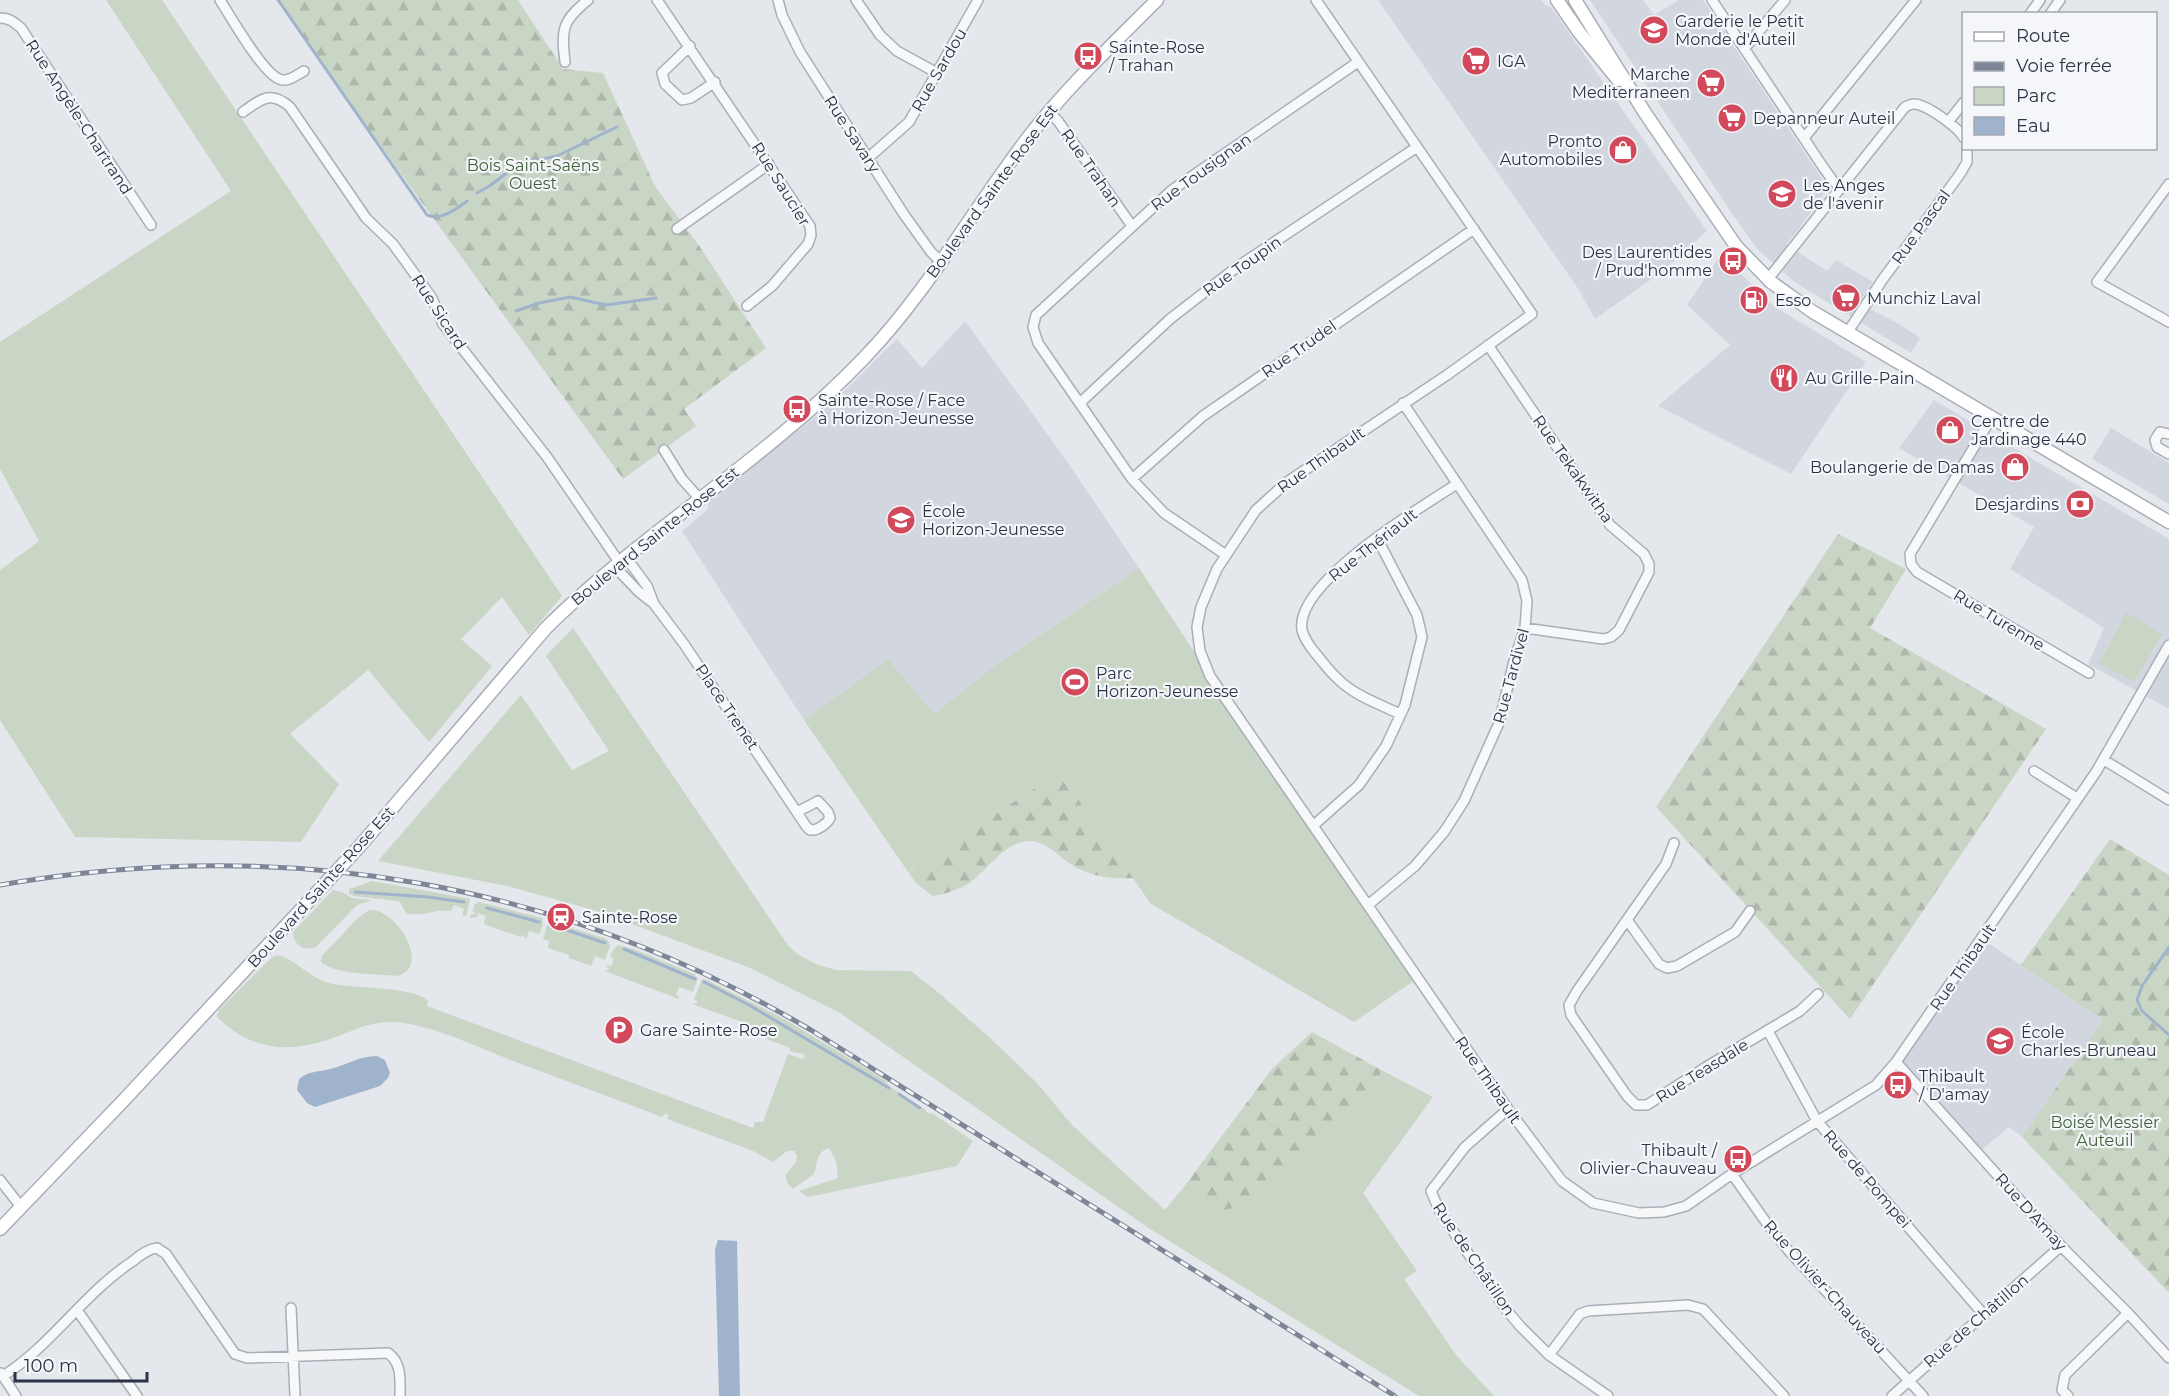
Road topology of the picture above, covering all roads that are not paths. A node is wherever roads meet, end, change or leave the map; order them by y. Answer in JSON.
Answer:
{"nodes":[{"id":1,"x":220,"y":0,"type":"edge"},
{"id":2,"x":588,"y":0,"type":"edge"},
{"id":3,"x":657,"y":0,"type":"edge"},
{"id":4,"x":778,"y":0,"type":"edge"},
{"id":5,"x":856,"y":0,"type":"edge"},
{"id":6,"x":978,"y":0,"type":"edge"},
{"id":7,"x":1157,"y":0,"type":"edge"},
{"id":8,"x":1316,"y":0,"type":"edge"},
{"id":9,"x":1557,"y":0,"type":"edge"},
{"id":10,"x":1575,"y":0,"type":"edge"},
{"id":11,"x":1712,"y":0,"type":"edge"},
{"id":12,"x":1785,"y":0,"type":"edge"},
{"id":13,"x":1916,"y":0,"type":"edge"},
{"id":14,"x":0,"y":18,"type":"edge"},
{"id":15,"x":690,"y":46,"type":"junction"},
{"id":16,"x":1745,"y":48,"type":"junction"},
{"id":17,"x":565,"y":62,"type":"dead end"},
{"id":18,"x":1358,"y":62,"type":"junction"},
{"id":19,"x":304,"y":71,"type":"dead end"},
{"id":20,"x":937,"y":73,"type":"junction"},
{"id":21,"x":715,"y":82,"type":"junction"},
{"id":22,"x":1962,"y":104,"type":"edge"},
{"id":23,"x":243,"y":112,"type":"dead end"},
{"id":24,"x":1049,"y":112,"type":"junction"},
{"id":25,"x":1645,"y":113,"type":"junction"},
{"id":26,"x":1948,"y":122,"type":"junction"},
{"id":27,"x":1962,"y":132,"type":"edge"},
{"id":28,"x":1804,"y":138,"type":"junction"},
{"id":29,"x":1417,"y":147,"type":"junction"},
{"id":30,"x":1967,"y":150,"type":"edge"},
{"id":31,"x":867,"y":159,"type":"junction"},
{"id":32,"x":769,"y":164,"type":"junction"},
{"id":33,"x":2169,"y":186,"type":"edge"},
{"id":34,"x":1842,"y":188,"type":"junction"},
{"id":35,"x":151,"y":225,"type":"dead end"},
{"id":36,"x":1132,"y":226,"type":"junction"},
{"id":37,"x":677,"y":229,"type":"dead end"},
{"id":38,"x":1474,"y":229,"type":"junction"},
{"id":39,"x":940,"y":261,"type":"junction"},
{"id":40,"x":1768,"y":279,"type":"junction"},
{"id":41,"x":747,"y":306,"type":"dead end"},
{"id":42,"x":2169,"y":322,"type":"edge"},
{"id":43,"x":1847,"y":333,"type":"junction"},
{"id":44,"x":1488,"y":345,"type":"junction"},
{"id":45,"x":1081,"y":402,"type":"junction"},
{"id":46,"x":1403,"y":403,"type":"junction"},
{"id":47,"x":1992,"y":417,"type":"junction"},
{"id":48,"x":2169,"y":434,"type":"edge"},
{"id":49,"x":664,"y":450,"type":"dead end"},
{"id":50,"x":2169,"y":454,"type":"edge"},
{"id":51,"x":1132,"y":479,"type":"junction"},
{"id":52,"x":1457,"y":484,"type":"junction"},
{"id":53,"x":699,"y":498,"type":"junction"},
{"id":54,"x":2169,"y":522,"type":"edge"},
{"id":55,"x":1377,"y":538,"type":"junction"},
{"id":56,"x":1226,"y":555,"type":"junction"},
{"id":57,"x":619,"y":561,"type":"junction"},
{"id":58,"x":654,"y":604,"type":"junction"},
{"id":59,"x":1525,"y":628,"type":"junction"},
{"id":60,"x":2169,"y":645,"type":"edge"},
{"id":61,"x":2089,"y":673,"type":"dead end"},
{"id":62,"x":1400,"y":714,"type":"junction"},
{"id":63,"x":2104,"y":760,"type":"junction"},
{"id":64,"x":2034,"y":771,"type":"dead end"},
{"id":65,"x":2078,"y":798,"type":"junction"},
{"id":66,"x":2169,"y":800,"type":"edge"},
{"id":67,"x":797,"y":812,"type":"dead end"},
{"id":68,"x":1314,"y":825,"type":"junction"},
{"id":69,"x":1674,"y":843,"type":"dead end"},
{"id":70,"x":1368,"y":905,"type":"junction"},
{"id":71,"x":1750,"y":911,"type":"dead end"},
{"id":72,"x":1627,"y":920,"type":"junction"},
{"id":73,"x":1818,"y":994,"type":"dead end"},
{"id":74,"x":1767,"y":1031,"type":"junction"},
{"id":75,"x":1896,"y":1062,"type":"junction"},
{"id":76,"x":1508,"y":1109,"type":"junction"},
{"id":77,"x":1816,"y":1122,"type":"junction"},
{"id":78,"x":1732,"y":1174,"type":"junction"},
{"id":79,"x":0,"y":1180,"type":"edge"},
{"id":80,"x":21,"y":1208,"type":"junction"},
{"id":81,"x":0,"y":1228,"type":"edge"},
{"id":82,"x":2061,"y":1246,"type":"junction"},
{"id":83,"x":291,"y":1308,"type":"dead end"},
{"id":84,"x":77,"y":1310,"type":"junction"},
{"id":85,"x":2128,"y":1313,"type":"junction"},
{"id":86,"x":1984,"y":1315,"type":"junction"},
{"id":87,"x":1549,"y":1355,"type":"junction"},
{"id":88,"x":293,"y":1356,"type":"junction"},
{"id":89,"x":2169,"y":1358,"type":"edge"},
{"id":90,"x":1,"y":1374,"type":"edge"},
{"id":91,"x":1909,"y":1380,"type":"junction"},
{"id":92,"x":16,"y":1396,"type":"edge"},
{"id":93,"x":137,"y":1396,"type":"edge"},
{"id":94,"x":295,"y":1396,"type":"edge"},
{"id":95,"x":400,"y":1396,"type":"edge"},
{"id":96,"x":1608,"y":1396,"type":"edge"},
{"id":97,"x":1784,"y":1396,"type":"edge"},
{"id":98,"x":1892,"y":1396,"type":"edge"},
{"id":99,"x":1923,"y":1396,"type":"edge"},
{"id":100,"x":2068,"y":1396,"type":"edge"}],
"edges":[{"from":1,"to":19,"type":"street"},
{"from":2,"to":17,"type":"street"},
{"from":3,"to":15,"type":"street","name":"Rue Saucier"},
{"from":4,"to":31,"type":"street","name":"Rue Savary"},
{"from":5,"to":20,"type":"street"},
{"from":6,"to":20,"type":"street","name":"Rue Sardou"},
{"from":7,"to":24,"type":"street","name":"Boulevard Sainte-Rose Est"},
{"from":8,"to":18,"type":"street"},
{"from":9,"to":25,"type":"street"},
{"from":10,"to":25,"type":"street"},
{"from":11,"to":16,"type":"street"},
{"from":12,"to":16,"type":"street"},
{"from":13,"to":28,"type":"street"},
{"from":14,"to":35,"type":"street","name":"Rue Angèle-Chartrand"},
{"from":15,"to":21,"type":"street","name":"Rue Saucier"},
{"from":15,"to":21,"type":"street"},
{"from":16,"to":28,"type":"street"},
{"from":18,"to":29,"type":"street"},
{"from":18,"to":36,"type":"street","name":"Rue Tousignan"},
{"from":20,"to":31,"type":"street","name":"Rue Sardou"},
{"from":21,"to":32,"type":"street","name":"Rue Saucier"},
{"from":22,"to":26,"type":"street"},
{"from":23,"to":57,"type":"street","name":"Rue Sicard"},
{"from":24,"to":36,"type":"street","name":"Rue Trahan"},
{"from":24,"to":39,"type":"street","name":"Boulevard Sainte-Rose Est"},
{"from":25,"to":40,"type":"street"},
{"from":26,"to":27,"type":"street"},
{"from":26,"to":34,"type":"street"},
{"from":28,"to":34,"type":"street"},
{"from":29,"to":38,"type":"street"},
{"from":29,"to":45,"type":"street","name":"Rue Toupin"},
{"from":30,"to":43,"type":"street","name":"Rue Pascal"},
{"from":31,"to":39,"type":"street","name":"Rue Savary"},
{"from":32,"to":37,"type":"street"},
{"from":32,"to":41,"type":"street","name":"Rue Saucier"},
{"from":33,"to":42,"type":"street"},
{"from":34,"to":40,"type":"street"},
{"from":36,"to":45,"type":"street","name":"Rue Tousignan"},
{"from":38,"to":44,"type":"street","name":"Rue Thibault"},
{"from":38,"to":51,"type":"street","name":"Rue Trudel"},
{"from":39,"to":53,"type":"street","name":"Boulevard Sainte-Rose Est"},
{"from":40,"to":43,"type":"street"},
{"from":43,"to":47,"type":"street"},
{"from":44,"to":46,"type":"street","name":"Rue Thibault"},
{"from":44,"to":59,"type":"street","name":"Rue Tekakwitha"},
{"from":45,"to":51,"type":"street","name":"Rue Tousignan"},
{"from":46,"to":52,"type":"street","name":"Rue Tardivel"},
{"from":46,"to":56,"type":"street","name":"Rue Thibault"},
{"from":47,"to":54,"type":"street"},
{"from":47,"to":61,"type":"street","name":"Rue Turenne"},
{"from":48,"to":50,"type":"street"},
{"from":49,"to":53,"type":"street"},
{"from":51,"to":56,"type":"street","name":"Rue Tousignan"},
{"from":52,"to":55,"type":"street","name":"Rue Thériault"},
{"from":52,"to":59,"type":"street","name":"Rue Tardivel"},
{"from":53,"to":57,"type":"street","name":"Boulevard Sainte-Rose Est"},
{"from":55,"to":62,"type":"street"},
{"from":55,"to":62,"type":"street","name":"Rue Thériault"},
{"from":56,"to":68,"type":"street","name":"Rue Thibault"},
{"from":57,"to":58,"type":"street","name":"Place Trenet"},
{"from":57,"to":58,"type":"street","name":"Place Trenet"},
{"from":57,"to":80,"type":"street","name":"Boulevard Sainte-Rose Est"},
{"from":58,"to":67,"type":"street","name":"Place Trenet"},
{"from":59,"to":70,"type":"street","name":"Rue Tardivel"},
{"from":60,"to":63,"type":"street","name":"Rue Thibault"},
{"from":62,"to":68,"type":"street"},
{"from":63,"to":65,"type":"street","name":"Rue Thibault"},
{"from":63,"to":66,"type":"street"},
{"from":64,"to":65,"type":"street"},
{"from":65,"to":75,"type":"street","name":"Rue Thibault"},
{"from":68,"to":70,"type":"street","name":"Rue Thibault"},
{"from":69,"to":72,"type":"street","name":"Rue Teasdale"},
{"from":70,"to":76,"type":"street","name":"Rue Thibault"},
{"from":71,"to":72,"type":"street"},
{"from":72,"to":74,"type":"street","name":"Rue Teasdale"},
{"from":73,"to":74,"type":"street","name":"Rue Teasdale"},
{"from":74,"to":77,"type":"street","name":"Rue de Pompei"},
{"from":75,"to":77,"type":"street","name":"Rue Thibault"},
{"from":75,"to":82,"type":"street","name":"Rue D'Amay"},
{"from":76,"to":78,"type":"street","name":"Rue Thibault"},
{"from":76,"to":87,"type":"street","name":"Rue de Châtillon"},
{"from":77,"to":78,"type":"street","name":"Rue Thibault"},
{"from":77,"to":86,"type":"street","name":"Rue de Pompei"},
{"from":78,"to":91,"type":"street","name":"Rue Olivier-Chauveau"},
{"from":79,"to":80,"type":"street"},
{"from":80,"to":81,"type":"street","name":"Boulevard Sainte-Rose Est"},
{"from":82,"to":85,"type":"street","name":"Rue D'Amay"},
{"from":82,"to":86,"type":"street","name":"Rue de Châtillon"},
{"from":83,"to":88,"type":"street"},
{"from":84,"to":88,"type":"street"},
{"from":84,"to":90,"type":"street"},
{"from":84,"to":93,"type":"street"},
{"from":85,"to":89,"type":"street","name":"Rue D'Amay"},
{"from":85,"to":100,"type":"street"},
{"from":86,"to":91,"type":"street","name":"Rue de Châtillon"},
{"from":87,"to":96,"type":"street","name":"Rue de Châtillon"},
{"from":87,"to":97,"type":"street"},
{"from":88,"to":94,"type":"street"},
{"from":88,"to":95,"type":"street"},
{"from":90,"to":92,"type":"street"},
{"from":91,"to":98,"type":"street","name":"Rue de Châtillon"},
{"from":91,"to":99,"type":"street","name":"Rue Olivier-Chauveau"}]}
